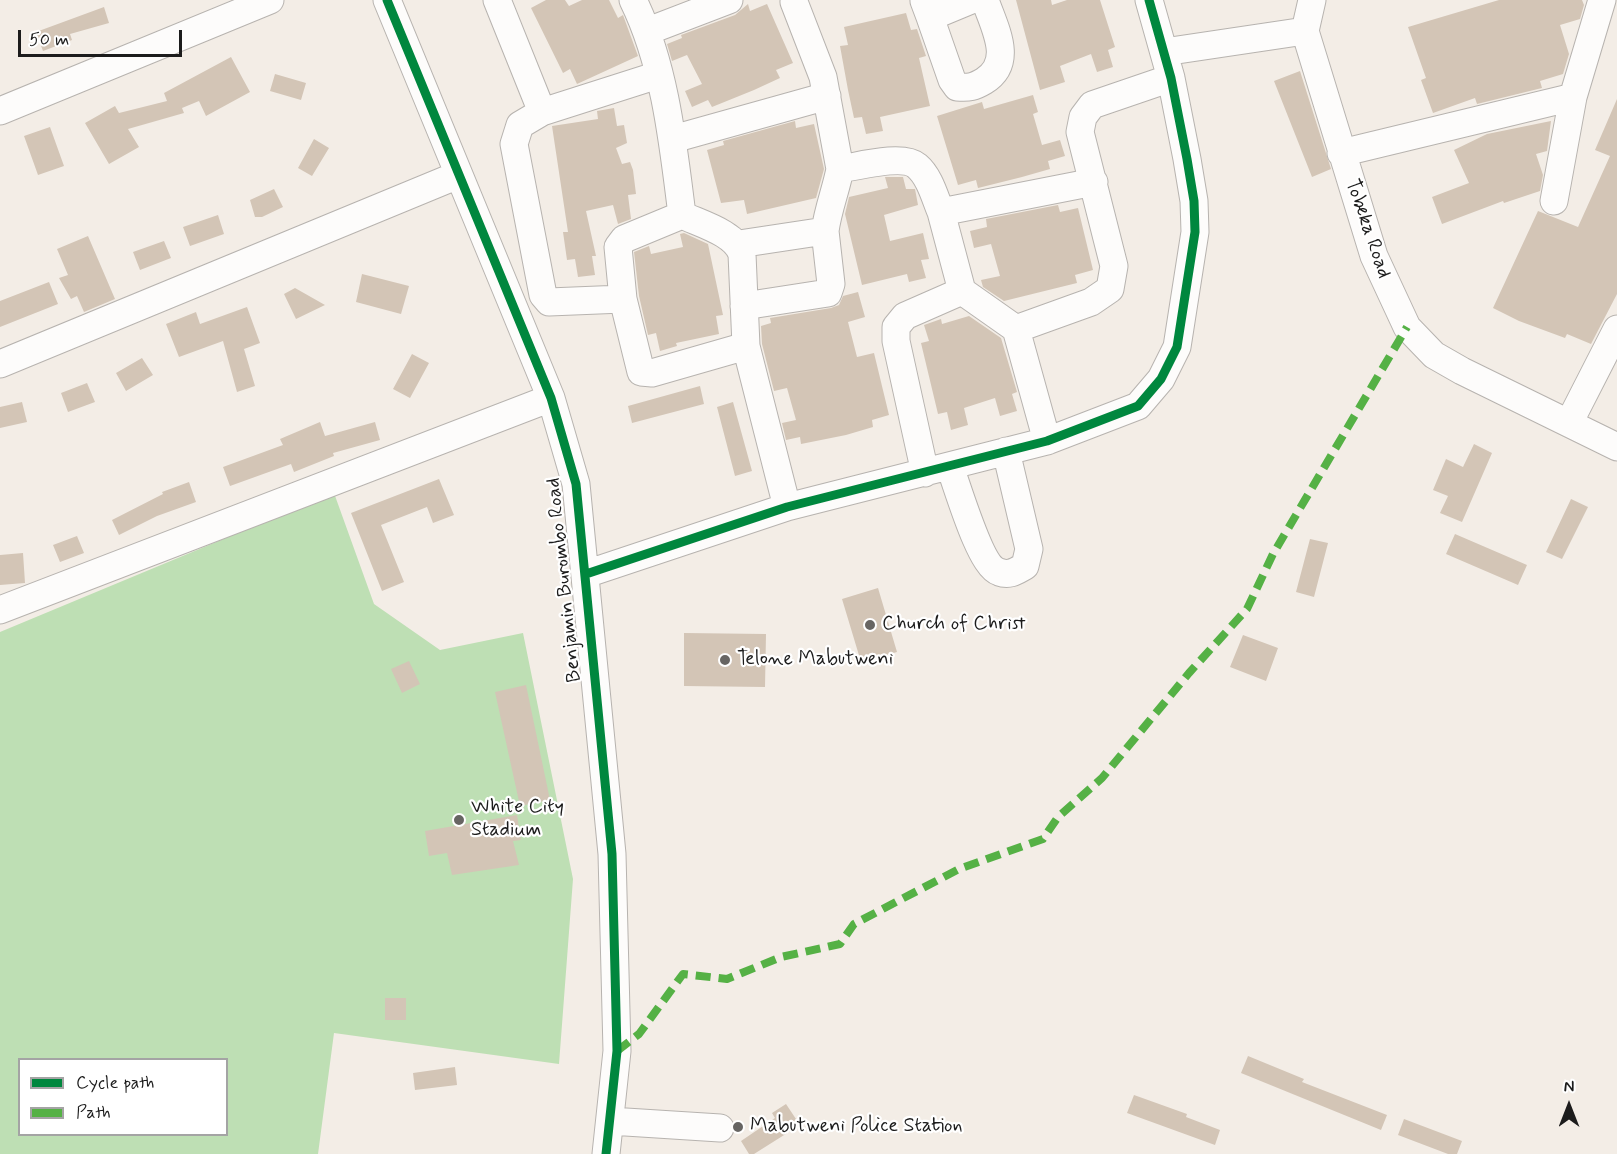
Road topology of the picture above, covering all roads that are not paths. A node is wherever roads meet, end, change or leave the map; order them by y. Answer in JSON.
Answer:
{"nodes":[{"id":1,"x":270,"y":0,"type":"edge"},
{"id":2,"x":387,"y":0,"type":"edge"},
{"id":3,"x":497,"y":0,"type":"edge"},
{"id":4,"x":633,"y":0,"type":"edge"},
{"id":5,"x":729,"y":0,"type":"edge"},
{"id":6,"x":971,"y":0,"type":"edge"},
{"id":7,"x":985,"y":0,"type":"edge"},
{"id":8,"x":1149,"y":0,"type":"edge"},
{"id":9,"x":1312,"y":0,"type":"edge"},
{"id":10,"x":1602,"y":0,"type":"edge"},
{"id":11,"x":792,"y":1,"type":"edge"},
{"id":12,"x":926,"y":8,"type":"edge"},
{"id":13,"x":648,"y":31,"type":"junction"},
{"id":14,"x":1305,"y":31,"type":"junction"},
{"id":15,"x":1164,"y":52,"type":"junction"},
{"id":16,"x":658,"y":75,"type":"junction"},
{"id":17,"x":1171,"y":78,"type":"junction"},
{"id":18,"x":826,"y":96,"type":"junction"},
{"id":19,"x":1573,"y":97,"type":"junction"},
{"id":20,"x":0,"y":111,"type":"edge"},
{"id":21,"x":542,"y":112,"type":"junction"},
{"id":22,"x":673,"y":139,"type":"junction"},
{"id":23,"x":1341,"y":153,"type":"junction"},
{"id":24,"x":840,"y":169,"type":"junction"},
{"id":25,"x":458,"y":175,"type":"junction"},
{"id":26,"x":1094,"y":182,"type":"junction"},
{"id":27,"x":1554,"y":201,"type":"dead end"},
{"id":28,"x":941,"y":212,"type":"junction"},
{"id":29,"x":682,"y":215,"type":"junction"},
{"id":30,"x":825,"y":231,"type":"junction"},
{"id":31,"x":738,"y":244,"type":"junction"},
{"id":32,"x":962,"y":291,"type":"junction"},
{"id":33,"x":623,"y":299,"type":"junction"},
{"id":34,"x":744,"y":306,"type":"junction"},
{"id":35,"x":1016,"y":329,"type":"junction"},
{"id":36,"x":1617,"y":329,"type":"edge"},
{"id":37,"x":746,"y":346,"type":"junction"},
{"id":38,"x":0,"y":364,"type":"edge"},
{"id":39,"x":551,"y":398,"type":"junction"},
{"id":40,"x":1569,"y":423,"type":"junction"},
{"id":41,"x":1047,"y":441,"type":"junction"},
{"id":42,"x":1617,"y":447,"type":"edge"},
{"id":43,"x":1006,"y":452,"type":"junction"},
{"id":44,"x":938,"y":470,"type":"junction"},
{"id":45,"x":787,"y":507,"type":"junction"},
{"id":46,"x":586,"y":574,"type":"junction"},
{"id":47,"x":0,"y":610,"type":"edge"},
{"id":48,"x":610,"y":1121,"type":"junction"},
{"id":49,"x":720,"y":1128,"type":"dead end"},
{"id":50,"x":606,"y":1154,"type":"edge"}],
"edges":[{"from":1,"to":20,"type":"street"},
{"from":2,"to":25,"type":"street","name":"Benjamin Burombo Road"},
{"from":3,"to":21,"type":"street"},
{"from":4,"to":13,"type":"street"},
{"from":5,"to":13,"type":"street"},
{"from":6,"to":12,"type":"street"},
{"from":7,"to":12,"type":"street"},
{"from":8,"to":15,"type":"street"},
{"from":9,"to":14,"type":"street"},
{"from":10,"to":19,"type":"street"},
{"from":11,"to":18,"type":"street"},
{"from":13,"to":16,"type":"street"},
{"from":14,"to":15,"type":"street"},
{"from":14,"to":23,"type":"street","name":"Tobeka Road"},
{"from":15,"to":17,"type":"street"},
{"from":16,"to":21,"type":"street"},
{"from":16,"to":22,"type":"street"},
{"from":17,"to":26,"type":"street"},
{"from":17,"to":41,"type":"street"},
{"from":18,"to":22,"type":"street"},
{"from":18,"to":24,"type":"street"},
{"from":19,"to":23,"type":"street"},
{"from":19,"to":27,"type":"street"},
{"from":21,"to":33,"type":"street"},
{"from":22,"to":29,"type":"street"},
{"from":23,"to":40,"type":"street","name":"Tobeka Road"},
{"from":24,"to":28,"type":"street"},
{"from":24,"to":30,"type":"street"},
{"from":25,"to":38,"type":"street"},
{"from":25,"to":39,"type":"street","name":"Benjamin Burombo Road"},
{"from":26,"to":28,"type":"street"},
{"from":26,"to":35,"type":"street"},
{"from":28,"to":32,"type":"street"},
{"from":29,"to":31,"type":"street"},
{"from":29,"to":33,"type":"street"},
{"from":30,"to":31,"type":"street"},
{"from":30,"to":34,"type":"street"},
{"from":31,"to":34,"type":"street"},
{"from":32,"to":35,"type":"street"},
{"from":32,"to":44,"type":"street"},
{"from":33,"to":37,"type":"street"},
{"from":34,"to":37,"type":"street"},
{"from":35,"to":41,"type":"street"},
{"from":36,"to":40,"type":"street"},
{"from":37,"to":45,"type":"street"},
{"from":39,"to":46,"type":"street","name":"Benjamin Burombo Road"},
{"from":39,"to":47,"type":"street"},
{"from":40,"to":42,"type":"street","name":"Tobeka Road"},
{"from":41,"to":43,"type":"street"},
{"from":43,"to":44,"type":"street"},
{"from":43,"to":44,"type":"street"},
{"from":44,"to":45,"type":"street"},
{"from":45,"to":46,"type":"street"},
{"from":46,"to":48,"type":"street","name":"Benjamin Burombo Road"},
{"from":48,"to":49,"type":"street"},
{"from":48,"to":50,"type":"street","name":"Benjamin Burombo Road"}]}
